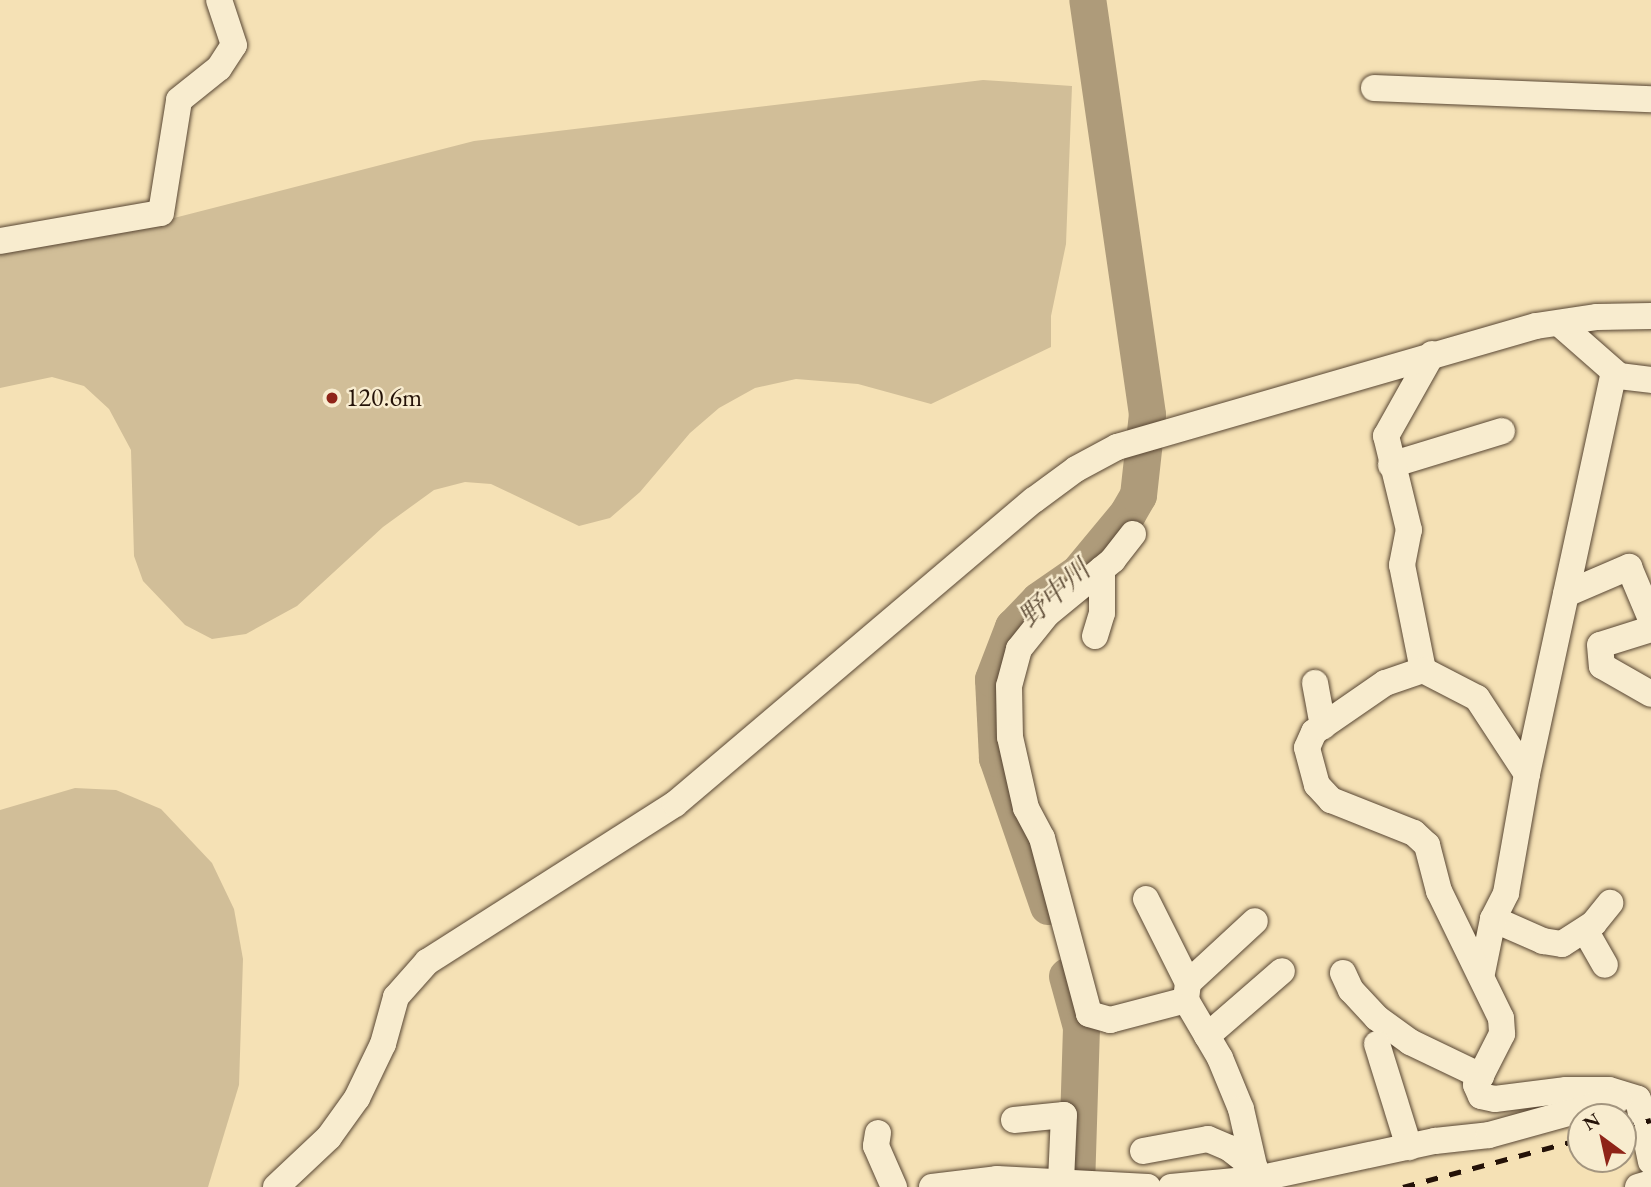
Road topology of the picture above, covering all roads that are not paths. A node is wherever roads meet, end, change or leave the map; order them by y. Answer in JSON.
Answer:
{"nodes":[{"id":1,"x":219,"y":0,"type":"edge"},
{"id":2,"x":1374,"y":88,"type":"dead end"},
{"id":3,"x":1651,"y":99,"type":"edge"},
{"id":4,"x":0,"y":242,"type":"edge"},
{"id":5,"x":1651,"y":316,"type":"edge"},
{"id":6,"x":1561,"y":325,"type":"junction"},
{"id":7,"x":1432,"y":354,"type":"junction"},
{"id":8,"x":1614,"y":372,"type":"junction"},
{"id":9,"x":1651,"y":380,"type":"edge"},
{"id":10,"x":1502,"y":431,"type":"dead end"},
{"id":11,"x":1391,"y":465,"type":"junction"},
{"id":12,"x":1133,"y":534,"type":"dead end"},
{"id":13,"x":1102,"y":569,"type":"junction"},
{"id":14,"x":1566,"y":594,"type":"junction"},
{"id":15,"x":1651,"y":619,"type":"edge"},
{"id":16,"x":1651,"y":629,"type":"edge"},
{"id":17,"x":1095,"y":636,"type":"dead end"},
{"id":18,"x":1423,"y":670,"type":"junction"},
{"id":19,"x":1315,"y":683,"type":"dead end"},
{"id":20,"x":1651,"y":694,"type":"edge"},
{"id":21,"x":1323,"y":726,"type":"junction"},
{"id":22,"x":1527,"y":774,"type":"junction"},
{"id":23,"x":1146,"y":899,"type":"dead end"},
{"id":24,"x":1610,"y":903,"type":"dead end"},
{"id":25,"x":1493,"y":919,"type":"junction"},
{"id":26,"x":1241,"y":923,"type":"dead end"},
{"id":27,"x":1585,"y":930,"type":"junction"},
{"id":28,"x":1605,"y":965,"type":"dead end"},
{"id":29,"x":1282,"y":971,"type":"dead end"},
{"id":30,"x":1343,"y":972,"type":"dead end"},
{"id":31,"x":1482,"y":973,"type":"junction"},
{"id":32,"x":1187,"y":991,"type":"junction"},
{"id":33,"x":1207,"y":1037,"type":"junction"},
{"id":34,"x":1377,"y":1044,"type":"dead end"},
{"id":35,"x":1481,"y":1076,"type":"junction"},
{"id":36,"x":1644,"y":1098,"type":"edge"},
{"id":37,"x":1014,"y":1120,"type":"dead end"},
{"id":38,"x":878,"y":1133,"type":"dead end"},
{"id":39,"x":1409,"y":1147,"type":"junction"},
{"id":40,"x":1143,"y":1151,"type":"dead end"},
{"id":41,"x":1651,"y":1162,"type":"edge"},
{"id":42,"x":1256,"y":1173,"type":"junction"},
{"id":43,"x":1061,"y":1180,"type":"junction"},
{"id":44,"x":1651,"y":1183,"type":"edge"},
{"id":45,"x":276,"y":1187,"type":"edge"},
{"id":46,"x":894,"y":1187,"type":"edge"},
{"id":47,"x":932,"y":1187,"type":"edge"},
{"id":48,"x":1148,"y":1187,"type":"edge"},
{"id":49,"x":1171,"y":1187,"type":"edge"},
{"id":50,"x":1638,"y":1187,"type":"edge"}],
"edges":[{"from":1,"to":4,"type":"street"},
{"from":2,"to":3,"type":"street"},
{"from":5,"to":6,"type":"street"},
{"from":6,"to":7,"type":"street"},
{"from":6,"to":8,"type":"street"},
{"from":7,"to":11,"type":"street"},
{"from":7,"to":45,"type":"street"},
{"from":8,"to":9,"type":"street"},
{"from":8,"to":14,"type":"street"},
{"from":10,"to":11,"type":"street"},
{"from":11,"to":18,"type":"street"},
{"from":12,"to":13,"type":"street"},
{"from":13,"to":17,"type":"street"},
{"from":13,"to":32,"type":"street"},
{"from":14,"to":15,"type":"street"},
{"from":14,"to":22,"type":"street"},
{"from":16,"to":20,"type":"street"},
{"from":18,"to":21,"type":"street"},
{"from":18,"to":22,"type":"street"},
{"from":19,"to":21,"type":"street"},
{"from":21,"to":31,"type":"street"},
{"from":22,"to":25,"type":"street"},
{"from":23,"to":32,"type":"street"},
{"from":24,"to":27,"type":"street"},
{"from":25,"to":27,"type":"street"},
{"from":25,"to":31,"type":"street"},
{"from":26,"to":32,"type":"street"},
{"from":27,"to":28,"type":"street"},
{"from":29,"to":33,"type":"street"},
{"from":30,"to":35,"type":"street"},
{"from":31,"to":35,"type":"street"},
{"from":32,"to":33,"type":"street"},
{"from":33,"to":42,"type":"street"},
{"from":34,"to":39,"type":"street"},
{"from":35,"to":36,"type":"street"},
{"from":36,"to":39,"type":"street"},
{"from":36,"to":41,"type":"street"},
{"from":37,"to":43,"type":"street"},
{"from":38,"to":46,"type":"street"},
{"from":39,"to":42,"type":"street"},
{"from":40,"to":42,"type":"street"},
{"from":42,"to":49,"type":"street"},
{"from":43,"to":47,"type":"street"},
{"from":43,"to":48,"type":"street"},
{"from":44,"to":50,"type":"street"}]}
